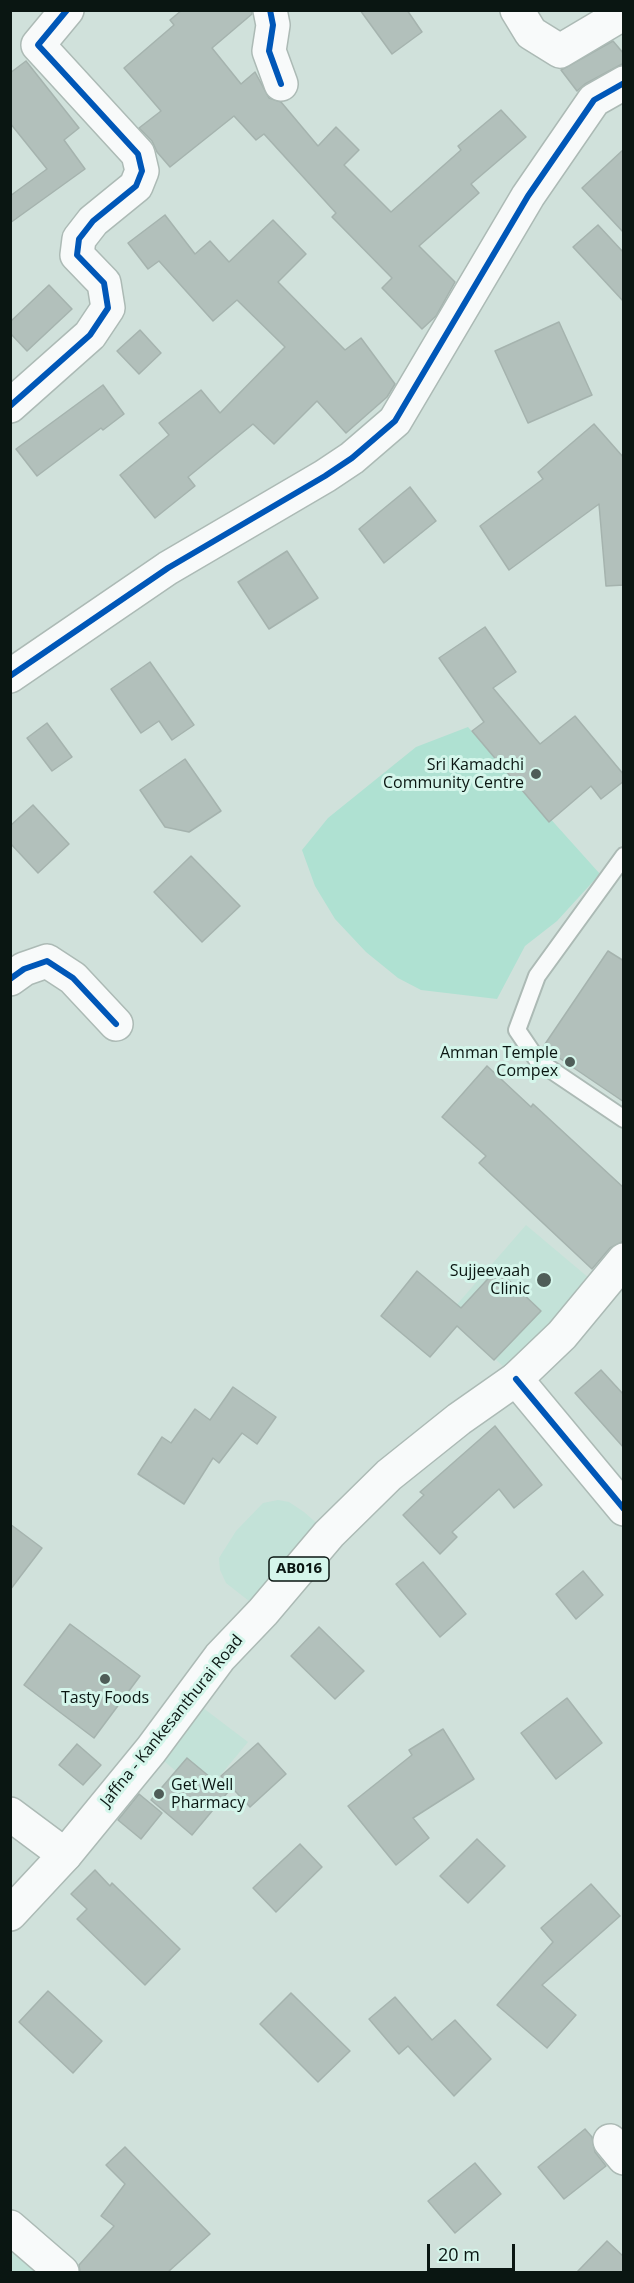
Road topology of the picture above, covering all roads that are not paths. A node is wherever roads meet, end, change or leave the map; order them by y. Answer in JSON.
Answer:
{"nodes":[{"id":1,"x":68,"y":10,"type":"edge"},
{"id":2,"x":270,"y":10,"type":"edge"},
{"id":3,"x":517,"y":10,"type":"edge"},
{"id":4,"x":624,"y":13,"type":"edge"},
{"id":5,"x":624,"y":83,"type":"edge"},
{"id":6,"x":281,"y":84,"type":"dead end"},
{"id":7,"x":10,"y":406,"type":"edge"},
{"id":8,"x":10,"y":676,"type":"edge"},
{"id":9,"x":624,"y":856,"type":"edge"},
{"id":10,"x":10,"y":979,"type":"edge"},
{"id":11,"x":116,"y":1024,"type":"dead end"},
{"id":12,"x":624,"y":1119,"type":"edge"},
{"id":13,"x":624,"y":1260,"type":"edge"},
{"id":14,"x":516,"y":1380,"type":"junction"},
{"id":15,"x":624,"y":1509,"type":"edge"},
{"id":16,"x":10,"y":1814,"type":"edge"},
{"id":17,"x":65,"y":1855,"type":"junction"},
{"id":18,"x":10,"y":1914,"type":"edge"},
{"id":19,"x":10,"y":2227,"type":"edge"},
{"id":20,"x":62,"y":2272,"type":"edge"}],
"edges":[{"from":1,"to":7,"type":"street"},
{"from":2,"to":6,"type":"street"},
{"from":3,"to":4,"type":"street"},
{"from":5,"to":8,"type":"street"},
{"from":9,"to":12,"type":"lane"},
{"from":10,"to":11,"type":"street"},
{"from":13,"to":14,"type":"street","name":"Jaffna - Kankesanthurai Road","number":"AB016"},
{"from":14,"to":15,"type":"street"},
{"from":14,"to":17,"type":"street","name":"Jaffna - Kankesanthurai Road","number":"AB016"},
{"from":16,"to":17,"type":"street"},
{"from":17,"to":18,"type":"street","name":"Jaffna - Kankesanthurai Road","number":"AB016"},
{"from":19,"to":20,"type":"street"}]}
